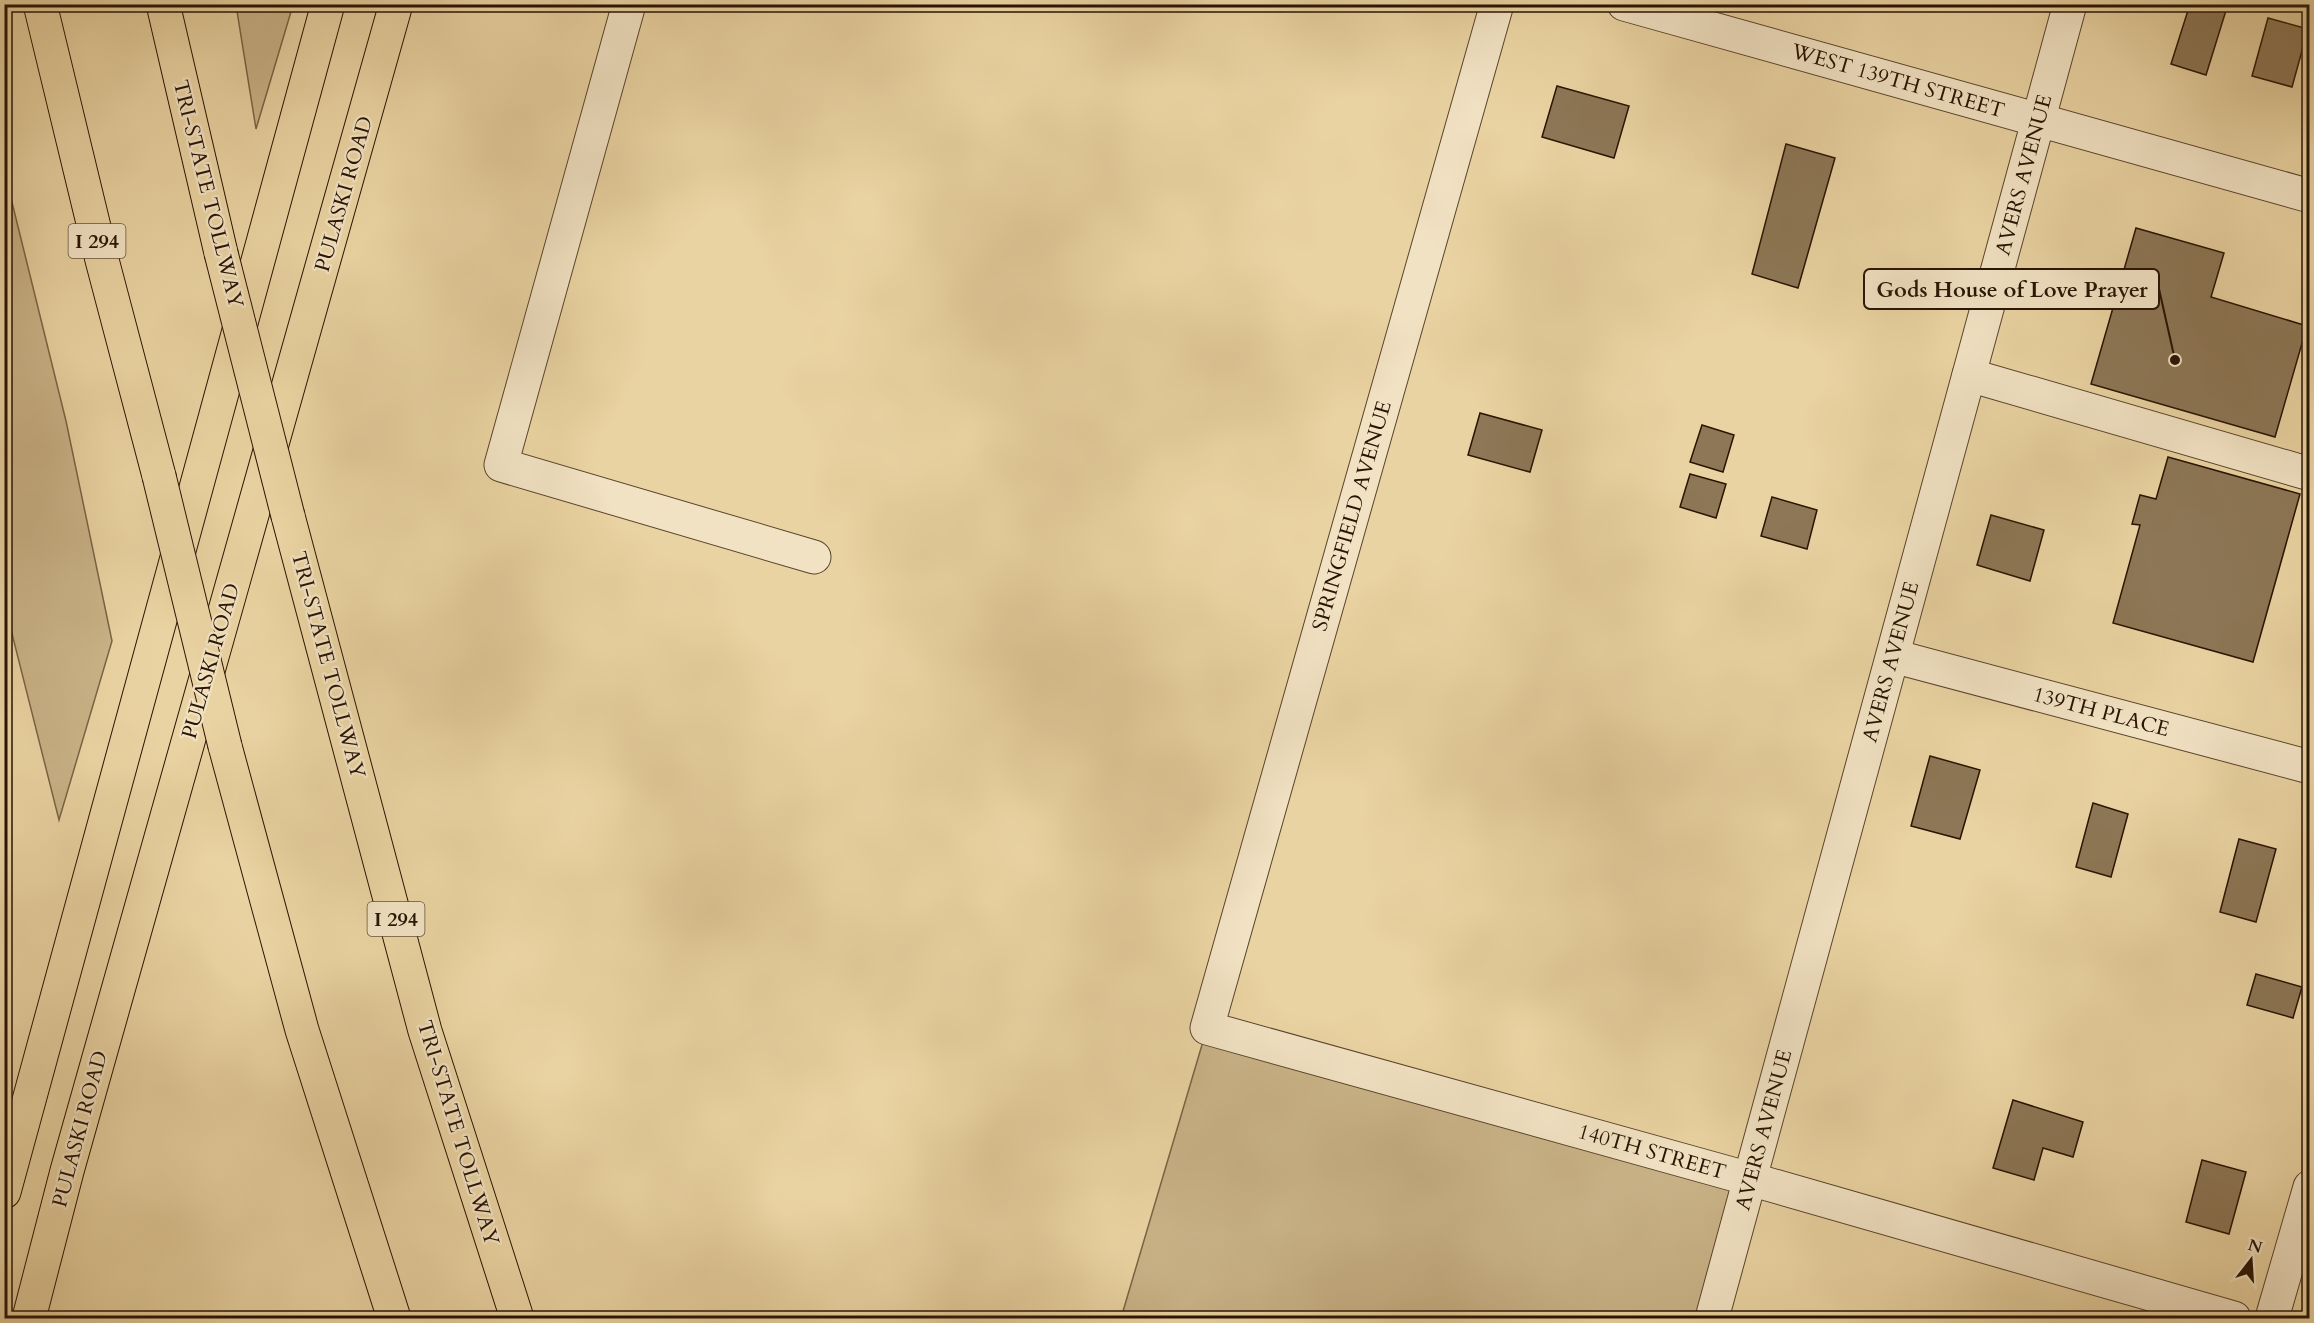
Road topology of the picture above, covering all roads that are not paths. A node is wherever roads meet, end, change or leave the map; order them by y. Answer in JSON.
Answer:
{"nodes":[{"id":1,"x":40,"y":4,"type":"edge"},
{"id":2,"x":163,"y":4,"type":"edge"},
{"id":3,"x":328,"y":4,"type":"edge"},
{"id":4,"x":396,"y":4,"type":"edge"},
{"id":5,"x":629,"y":4,"type":"edge"},
{"id":6,"x":1497,"y":4,"type":"edge"},
{"id":7,"x":1624,"y":4,"type":"edge"},
{"id":8,"x":2070,"y":4,"type":"edge"},
{"id":9,"x":2038,"y":120,"type":"junction"},
{"id":10,"x":2310,"y":196,"type":"edge"},
{"id":11,"x":1969,"y":375,"type":"junction"},
{"id":12,"x":2310,"y":474,"type":"edge"},
{"id":13,"x":814,"y":557,"type":"dead end"},
{"id":14,"x":1893,"y":656,"type":"junction"},
{"id":15,"x":2310,"y":767,"type":"edge"},
{"id":16,"x":1207,"y":1028,"type":"joint"},
{"id":17,"x":1750,"y":1179,"type":"junction"},
{"id":18,"x":2310,"y":1187,"type":"edge"},
{"id":19,"x":4,"y":1192,"type":"edge"},
{"id":20,"x":29,"y":1318,"type":"edge"},
{"id":21,"x":394,"y":1318,"type":"edge"},
{"id":22,"x":517,"y":1318,"type":"edge"},
{"id":23,"x":1712,"y":1318,"type":"edge"},
{"id":24,"x":2234,"y":1318,"type":"edge"},
{"id":25,"x":2272,"y":1318,"type":"edge"}],
"edges":[{"from":1,"to":21,"type":"main road","number":"I 294","bridge":true},
{"from":2,"to":22,"type":"main road","name":"TRI-STATE TOLLWAY","number":"I 294","bridge":true},
{"from":3,"to":19,"type":"main road"},
{"from":4,"to":20,"type":"main road","name":"PULASKI ROAD"},
{"from":5,"to":13,"type":"street"},
{"from":6,"to":16,"type":"street","name":"SPRINGFIELD AVENUE"},
{"from":7,"to":9,"type":"street","name":"WEST 139TH STREET"},
{"from":8,"to":9,"type":"street","name":"AVERS AVENUE"},
{"from":9,"to":10,"type":"street","name":"WEST 139TH STREET"},
{"from":9,"to":11,"type":"street","name":"AVERS AVENUE"},
{"from":11,"to":12,"type":"street"},
{"from":11,"to":14,"type":"street","name":"AVERS AVENUE"},
{"from":14,"to":15,"type":"street","name":"139TH PLACE"},
{"from":14,"to":17,"type":"street","name":"AVERS AVENUE"},
{"from":16,"to":17,"type":"street","name":"140TH STREET"},
{"from":17,"to":23,"type":"street","name":"AVERS AVENUE"},
{"from":17,"to":24,"type":"street","name":"140TH STREET"},
{"from":18,"to":25,"type":"street"}]}
